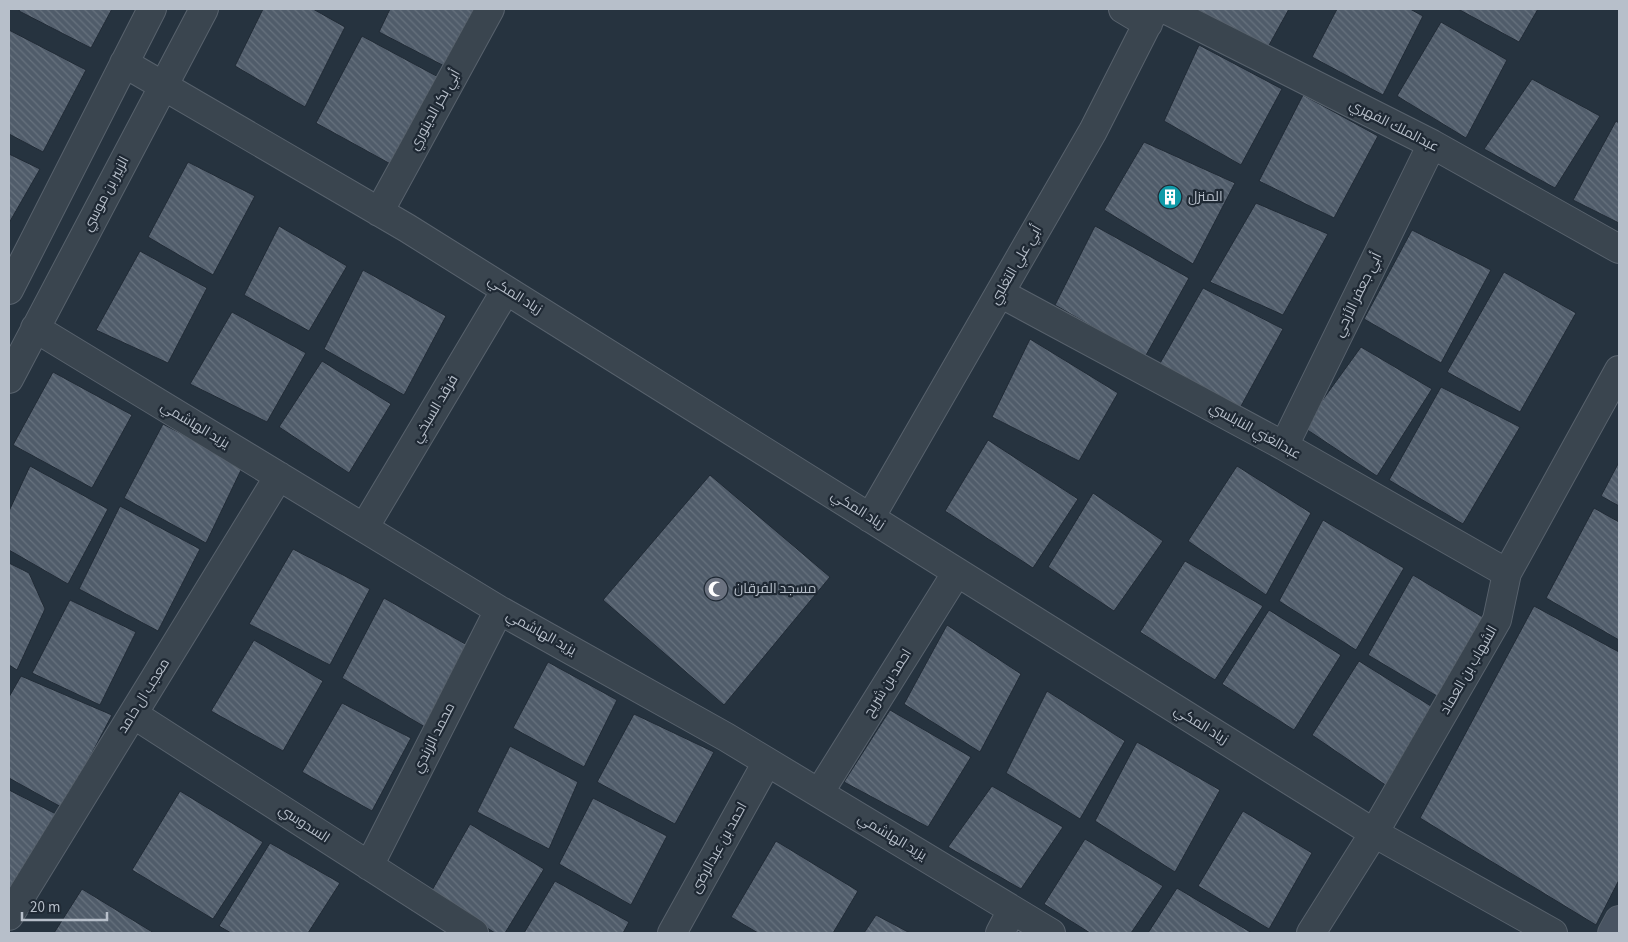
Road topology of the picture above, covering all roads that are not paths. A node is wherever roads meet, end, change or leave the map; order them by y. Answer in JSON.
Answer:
{"nodes":[{"id":1,"x":152,"y":9,"type":"edge"},
{"id":2,"x":204,"y":9,"type":"edge"},
{"id":3,"x":490,"y":9,"type":"edge"},
{"id":4,"x":1123,"y":9,"type":"edge"},
{"id":5,"x":1156,"y":14,"type":"edge"},
{"id":6,"x":124,"y":64,"type":"junction"},
{"id":7,"x":162,"y":88,"type":"junction"},
{"id":8,"x":1432,"y":144,"type":"junction"},
{"id":9,"x":380,"y":212,"type":"junction"},
{"id":10,"x":1619,"y":249,"type":"edge"},
{"id":11,"x":9,"y":290,"type":"edge"},
{"id":12,"x":506,"y":290,"type":"junction"},
{"id":13,"x":1000,"y":294,"type":"junction"},
{"id":14,"x":35,"y":328,"type":"junction"},
{"id":15,"x":1619,"y":370,"type":"edge"},
{"id":16,"x":9,"y":378,"type":"edge"},
{"id":17,"x":1284,"y":446,"type":"junction"},
{"id":18,"x":279,"y":476,"type":"junction"},
{"id":19,"x":870,"y":518,"type":"junction"},
{"id":20,"x":364,"y":528,"type":"junction"},
{"id":21,"x":957,"y":572,"type":"junction"},
{"id":22,"x":1507,"y":573,"type":"junction"},
{"id":23,"x":499,"y":610,"type":"junction"},
{"id":24,"x":133,"y":714,"type":"junction"},
{"id":25,"x":767,"y":762,"type":"junction"},
{"id":26,"x":819,"y":793,"type":"junction"},
{"id":27,"x":1374,"y":833,"type":"junction"},
{"id":28,"x":369,"y":866,"type":"junction"},
{"id":29,"x":9,"y":916,"type":"edge"},
{"id":30,"x":1619,"y":920,"type":"edge"},
{"id":31,"x":1006,"y":922,"type":"edge"},
{"id":32,"x":474,"y":933,"type":"edge"},
{"id":33,"x":672,"y":933,"type":"edge"},
{"id":34,"x":1051,"y":933,"type":"edge"},
{"id":35,"x":1311,"y":933,"type":"edge"},
{"id":36,"x":1553,"y":933,"type":"edge"},
{"id":37,"x":1612,"y":933,"type":"edge"}],
"edges":[{"from":1,"to":6,"type":"street"},
{"from":2,"to":7,"type":"street","name":"الزبير بن موسي"},
{"from":3,"to":9,"type":"street","name":"أبي بكر الدينوري"},
{"from":4,"to":5,"type":"street","name":"عبدالملك الفهري"},
{"from":5,"to":8,"type":"street","name":"عبدالملك الفهري"},
{"from":5,"to":13,"type":"street","name":"أبي علي التغلبي"},
{"from":6,"to":7,"type":"street","name":"زياد المكي"},
{"from":6,"to":11,"type":"street"},
{"from":7,"to":9,"type":"street","name":"زياد المكي"},
{"from":7,"to":14,"type":"street","name":"الزبير بن موسي"},
{"from":8,"to":10,"type":"street","name":"عبدالملك الفهري"},
{"from":8,"to":17,"type":"street","name":"أبي جعفر الأزحي"},
{"from":9,"to":12,"type":"street","name":"زياد المكي"},
{"from":12,"to":19,"type":"street","name":"زياد المكي"},
{"from":12,"to":20,"type":"street","name":"فرقد السبخي"},
{"from":13,"to":17,"type":"street","name":"عبدالغني النابلسي"},
{"from":13,"to":19,"type":"street","name":"أبي علي التغلبي"},
{"from":14,"to":16,"type":"street","name":"الزبير بن موسي"},
{"from":14,"to":18,"type":"street","name":"يزيد الهاشمي"},
{"from":15,"to":22,"type":"street","name":"الشهاب بن العماد"},
{"from":17,"to":22,"type":"street","name":"عبدالغني النابلسي"},
{"from":18,"to":20,"type":"street","name":"يزيد الهاشمي"},
{"from":18,"to":24,"type":"street","name":"معجب ال حامد"},
{"from":19,"to":21,"type":"street","name":"زياد المكي"},
{"from":20,"to":23,"type":"street","name":"يزيد الهاشمي"},
{"from":21,"to":26,"type":"street","name":"احمد بن شريح"},
{"from":21,"to":27,"type":"street","name":"زياد المكي"},
{"from":22,"to":27,"type":"street","name":"الشهاب بن العماد"},
{"from":23,"to":25,"type":"street","name":"يزيد الهاشمي"},
{"from":23,"to":28,"type":"street","name":"محمد الزرندي"},
{"from":24,"to":28,"type":"street","name":"السدوسي"},
{"from":24,"to":29,"type":"street","name":"معجب ال حامد"},
{"from":25,"to":26,"type":"street","name":"يزيد الهاشمي"},
{"from":25,"to":33,"type":"street","name":"احمد بن عبدالرضى"},
{"from":26,"to":31,"type":"street","name":"يزيد الهاشمي"},
{"from":27,"to":35,"type":"street","name":"الشهاب بن العماد"},
{"from":27,"to":36,"type":"street","name":"زياد المكي"},
{"from":28,"to":32,"type":"street","name":"السدوسي"},
{"from":30,"to":37,"type":"main road"},
{"from":31,"to":34,"type":"street","name":"يزيد الهاشمي"}]}
